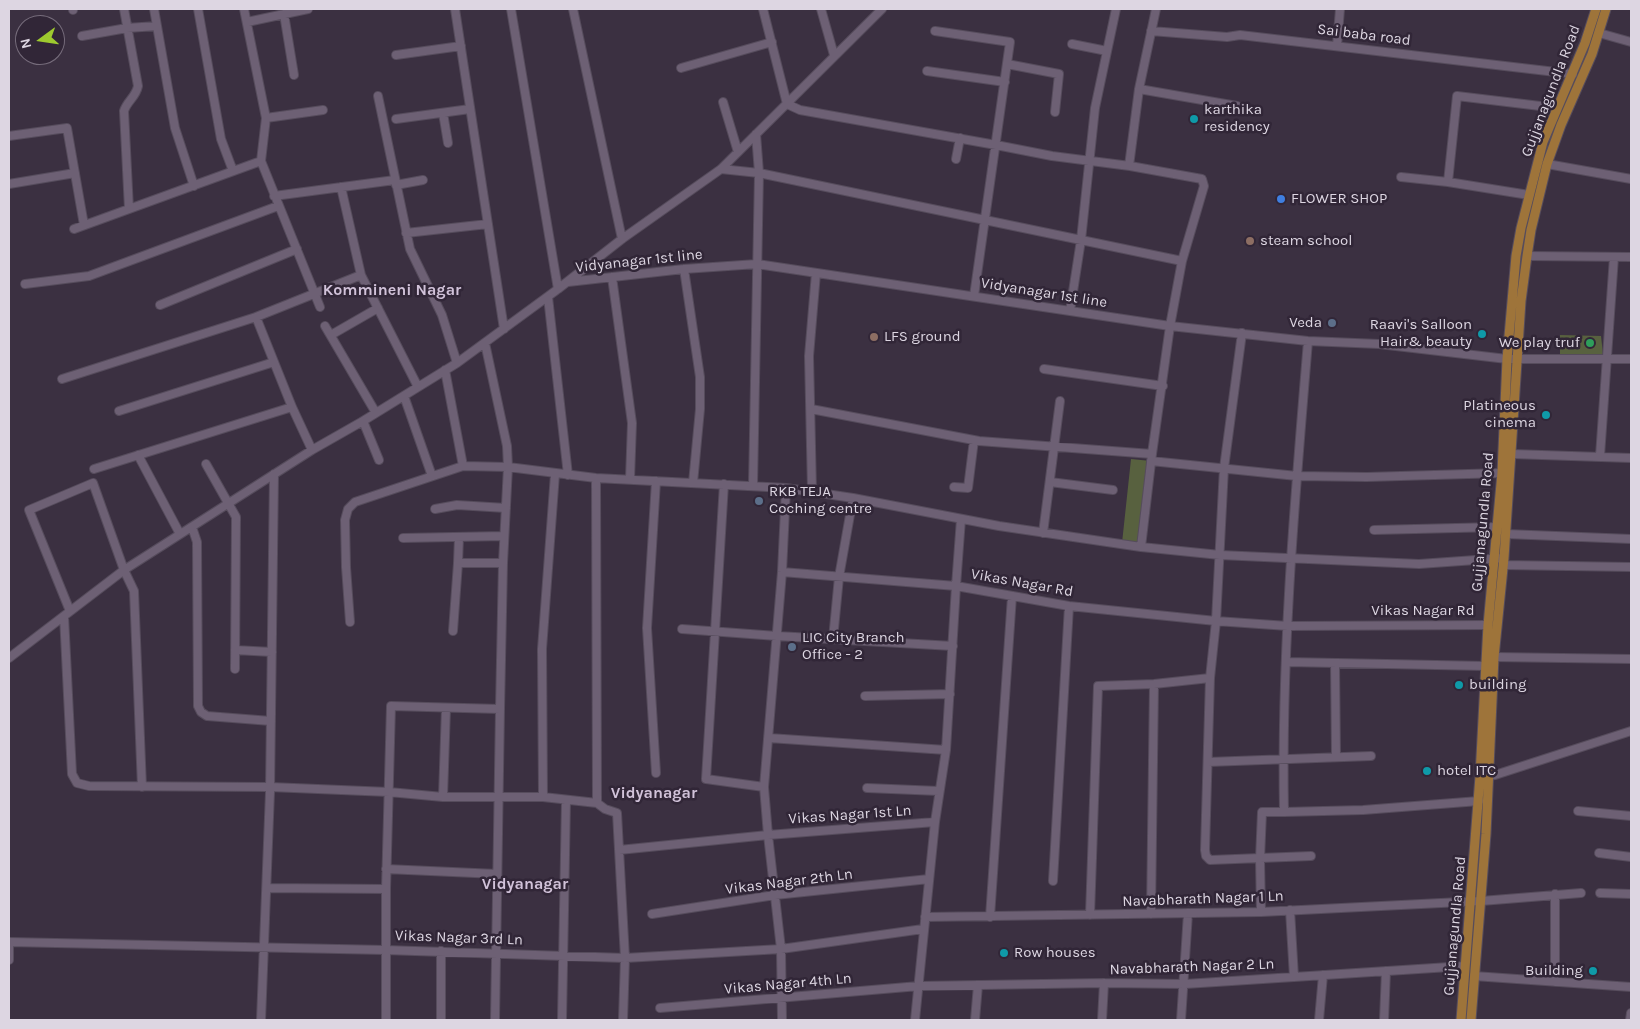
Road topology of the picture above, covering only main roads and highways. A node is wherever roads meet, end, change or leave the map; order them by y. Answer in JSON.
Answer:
{"nodes":[{"id":1,"x":1596,"y":9,"type":"edge"},
{"id":2,"x":1606,"y":9,"type":"edge"},
{"id":3,"x":1485,"y":776,"type":"junction"},
{"id":4,"x":1476,"y":900,"type":"junction"},
{"id":5,"x":1461,"y":1020,"type":"edge"},
{"id":6,"x":1471,"y":1020,"type":"edge"}],
"edges":[{"from":1,"to":3,"type":"main road","name":"Gujjanagundla Road"},
{"from":2,"to":3,"type":"main road","name":"Gujjanagundla Road"},
{"from":3,"to":4,"type":"main road","name":"Gujjanagundla Road"},
{"from":3,"to":4,"type":"main road","name":"Gujjanagundla Road"},
{"from":4,"to":5,"type":"main road","name":"Gujjanagundla Road"},
{"from":4,"to":6,"type":"main road","name":"Gujjanagundla Road"}]}
